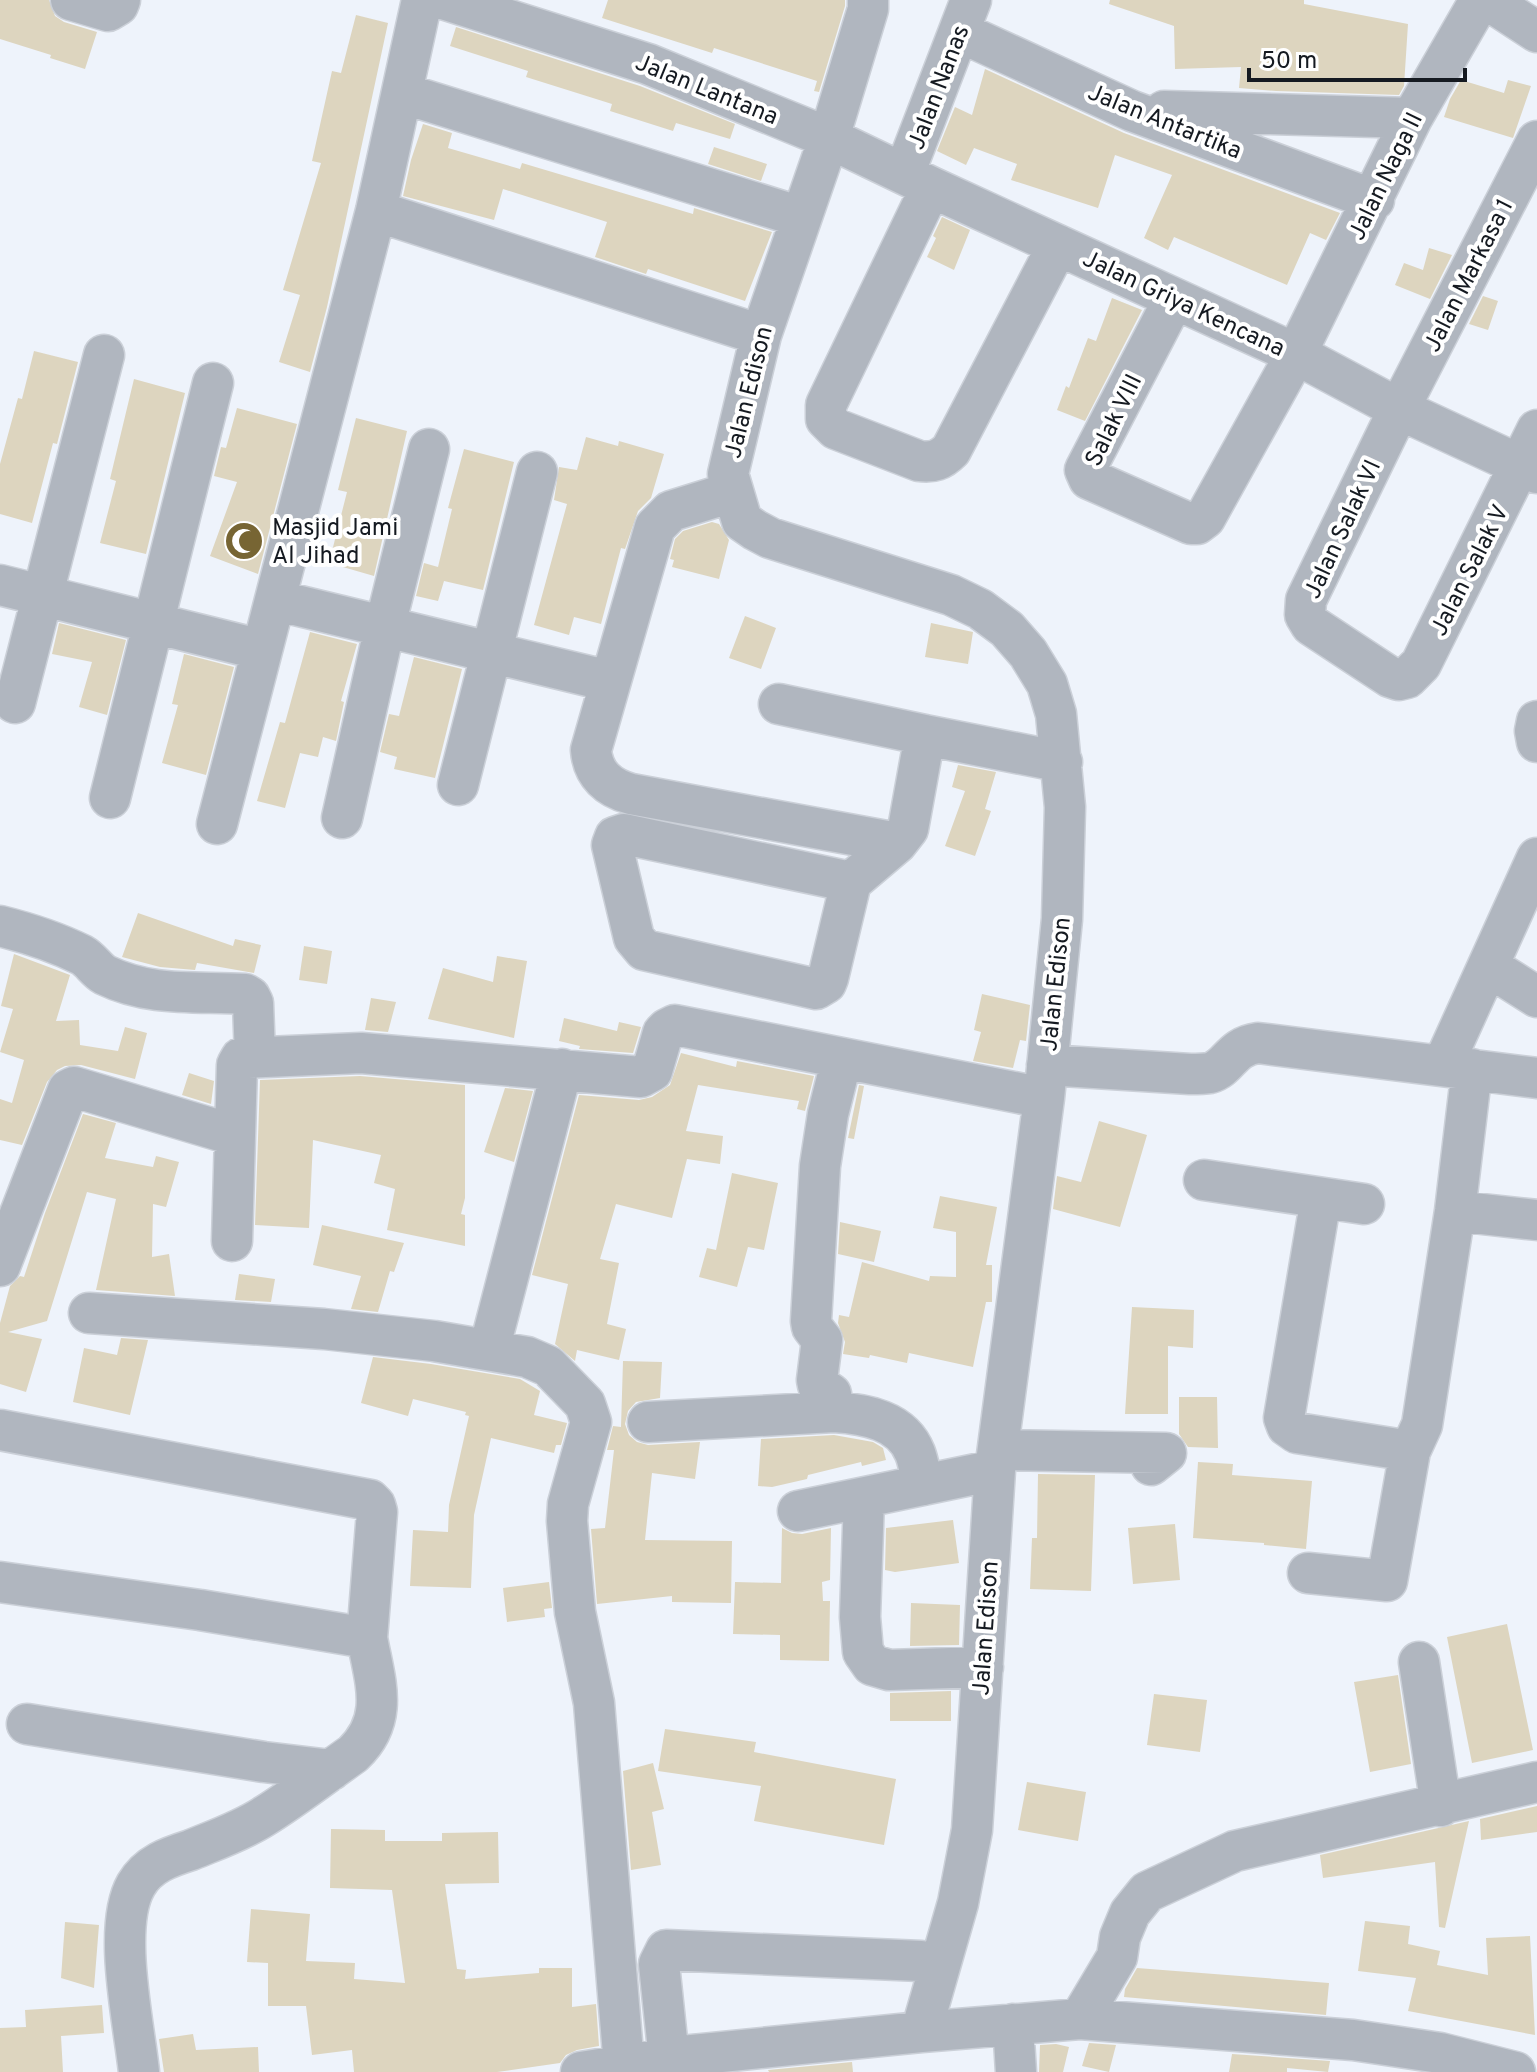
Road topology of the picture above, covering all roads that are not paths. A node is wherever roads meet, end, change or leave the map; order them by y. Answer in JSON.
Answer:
{"nodes":[{"id":1,"x":71,"y":0,"type":"edge"},
{"id":2,"x":120,"y":0,"type":"edge"},
{"id":3,"x":422,"y":0,"type":"edge"},
{"id":4,"x":446,"y":0,"type":"edge"},
{"id":5,"x":868,"y":0,"type":"edge"},
{"id":6,"x":1480,"y":0,"type":"edge"},
{"id":7,"x":1488,"y":0,"type":"edge"},
{"id":8,"x":965,"y":16,"type":"edge"},
{"id":9,"x":1537,"y":32,"type":"edge"},
{"id":10,"x":402,"y":93,"type":"junction"},
{"id":11,"x":1132,"y":111,"type":"junction"},
{"id":12,"x":1412,"y":118,"type":"junction"},
{"id":13,"x":829,"y":138,"type":"junction"},
{"id":14,"x":1537,"y":141,"type":"edge"},
{"id":15,"x":917,"y":180,"type":"junction"},
{"id":16,"x":1374,"y":200,"type":"junction"},
{"id":17,"x":376,"y":211,"type":"junction"},
{"id":18,"x":801,"y":217,"type":"junction"},
{"id":19,"x":1058,"y":245,"type":"junction"},
{"id":20,"x":1174,"y":299,"type":"junction"},
{"id":21,"x":761,"y":335,"type":"junction"},
{"id":22,"x":1296,"y":354,"type":"junction"},
{"id":23,"x":104,"y":355,"type":"dead end"},
{"id":24,"x":213,"y":383,"type":"dead end"},
{"id":25,"x":1399,"y":409,"type":"junction"},
{"id":26,"x":1537,"y":430,"type":"edge"},
{"id":27,"x":429,"y":449,"type":"dead end"},
{"id":28,"x":1529,"y":470,"type":"edge"},
{"id":29,"x":537,"y":472,"type":"dead end"},
{"id":30,"x":732,"y":492,"type":"junction"},
{"id":31,"x":1197,"y":524,"type":"joint"},
{"id":32,"x":0,"y":585,"type":"edge"},
{"id":33,"x":41,"y":595,"type":"junction"},
{"id":34,"x":275,"y":600,"type":"junction"},
{"id":35,"x":154,"y":623,"type":"junction"},
{"id":36,"x":385,"y":626,"type":"junction"},
{"id":37,"x":262,"y":650,"type":"junction"},
{"id":38,"x":493,"y":651,"type":"junction"},
{"id":39,"x":1414,"y":672,"type":"joint"},
{"id":40,"x":609,"y":681,"type":"junction"},
{"id":41,"x":15,"y":703,"type":"dead end"},
{"id":42,"x":779,"y":704,"type":"dead end"},
{"id":43,"x":1537,"y":721,"type":"edge"},
{"id":44,"x":925,"y":735,"type":"junction"},
{"id":45,"x":1537,"y":742,"type":"edge"},
{"id":46,"x":1062,"y":762,"type":"junction"},
{"id":47,"x":458,"y":785,"type":"dead end"},
{"id":48,"x":110,"y":798,"type":"dead end"},
{"id":49,"x":342,"y":818,"type":"dead end"},
{"id":50,"x":217,"y":824,"type":"dead end"},
{"id":51,"x":897,"y":843,"type":"junction"},
{"id":52,"x":1537,"y":858,"type":"edge"},
{"id":53,"x":851,"y":882,"type":"junction"},
{"id":54,"x":0,"y":926,"type":"edge"},
{"id":55,"x":1488,"y":966,"type":"junction"},
{"id":56,"x":1537,"y":997,"type":"edge"},
{"id":57,"x":255,"y":1057,"type":"junction"},
{"id":58,"x":842,"y":1058,"type":"junction"},
{"id":59,"x":1458,"y":1067,"type":"junction"},
{"id":60,"x":562,"y":1069,"type":"junction"},
{"id":61,"x":1537,"y":1078,"type":"edge"},
{"id":62,"x":1045,"y":1082,"type":"junction"},
{"id":63,"x":234,"y":1135,"type":"junction"},
{"id":64,"x":1204,"y":1180,"type":"dead end"},
{"id":65,"x":1321,"y":1198,"type":"junction"},
{"id":66,"x":1364,"y":1204,"type":"dead end"},
{"id":67,"x":1455,"y":1211,"type":"junction"},
{"id":68,"x":1537,"y":1220,"type":"edge"},
{"id":69,"x":232,"y":1241,"type":"dead end"},
{"id":70,"x":0,"y":1266,"type":"edge"},
{"id":71,"x":89,"y":1313,"type":"dead end"},
{"id":72,"x":489,"y":1350,"type":"junction"},
{"id":73,"x":834,"y":1412,"type":"junction"},
{"id":74,"x":648,"y":1422,"type":"dead end"},
{"id":75,"x":0,"y":1430,"type":"edge"},
{"id":76,"x":1410,"y":1451,"type":"junction"},
{"id":77,"x":996,"y":1460,"type":"junction"},
{"id":78,"x":1151,"y":1465,"type":"dead end"},
{"id":79,"x":923,"y":1485,"type":"junction"},
{"id":80,"x":864,"y":1498,"type":"junction"},
{"id":81,"x":798,"y":1511,"type":"dead end"},
{"id":82,"x":1308,"y":1573,"type":"dead end"},
{"id":83,"x":0,"y":1582,"type":"edge"},
{"id":84,"x":367,"y":1638,"type":"junction"},
{"id":85,"x":1419,"y":1662,"type":"dead end"},
{"id":86,"x":983,"y":1667,"type":"junction"},
{"id":87,"x":27,"y":1724,"type":"dead end"},
{"id":88,"x":331,"y":1770,"type":"junction"},
{"id":89,"x":1537,"y":1782,"type":"edge"},
{"id":90,"x":1441,"y":1806,"type":"junction"},
{"id":91,"x":921,"y":1961,"type":"dead end"},
{"id":92,"x":1080,"y":2019,"type":"junction"},
{"id":93,"x":1013,"y":2024,"type":"junction"},
{"id":94,"x":921,"y":2032,"type":"junction"},
{"id":95,"x":1349,"y":2056,"type":"edge"},
{"id":96,"x":678,"y":2062,"type":"edge"},
{"id":97,"x":624,"y":2066,"type":"junction"},
{"id":98,"x":139,"y":2072,"type":"edge"},
{"id":99,"x":581,"y":2072,"type":"edge"},
{"id":100,"x":1016,"y":2072,"type":"edge"},
{"id":101,"x":1515,"y":2072,"type":"edge"}],
"edges":[{"from":1,"to":2,"type":"street"},
{"from":3,"to":10,"type":"street"},
{"from":4,"to":13,"type":"street","name":"Jalan Lantana"},
{"from":5,"to":13,"type":"street"},
{"from":6,"to":12,"type":"street","name":"Jalan Naga II"},
{"from":7,"to":9,"type":"street"},
{"from":8,"to":11,"type":"street","name":"Jalan Antartika"},
{"from":8,"to":15,"type":"street","name":"Jalan Nanas"},
{"from":10,"to":17,"type":"street"},
{"from":10,"to":18,"type":"street"},
{"from":11,"to":12,"type":"street"},
{"from":11,"to":16,"type":"street","name":"Jalan Antartika"},
{"from":12,"to":16,"type":"street","name":"Jalan Naga II"},
{"from":13,"to":15,"type":"street","name":"Jalan Griya Kencana"},
{"from":13,"to":18,"type":"street","name":"Jalan Edison"},
{"from":14,"to":25,"type":"street","name":"Jalan Markasa 1"},
{"from":15,"to":19,"type":"street","name":"Jalan Griya Kencana"},
{"from":15,"to":19,"type":"street","name":"Jalan Nanas"},
{"from":16,"to":22,"type":"street","name":"Jalan Naga II"},
{"from":17,"to":21,"type":"street"},
{"from":17,"to":34,"type":"street"},
{"from":18,"to":21,"type":"street","name":"Jalan Edison"},
{"from":19,"to":20,"type":"street","name":"Jalan Griya Kencana"},
{"from":20,"to":22,"type":"street","name":"Jalan Griya Kencana"},
{"from":20,"to":31,"type":"street","name":"Salak VIII"},
{"from":21,"to":30,"type":"street","name":"Jalan Edison"},
{"from":22,"to":25,"type":"street","name":"Jalan Griya Kencana"},
{"from":22,"to":31,"type":"street","name":"Jalan Naga II"},
{"from":23,"to":33,"type":"street"},
{"from":24,"to":35,"type":"street"},
{"from":25,"to":28,"type":"street","name":"Jalan Griya Kencana"},
{"from":25,"to":39,"type":"street","name":"Jalan Salak VI"},
{"from":26,"to":28,"type":"street","name":"Jalan Salak V"},
{"from":27,"to":36,"type":"street"},
{"from":28,"to":39,"type":"street","name":"Jalan Salak V"},
{"from":29,"to":38,"type":"street"},
{"from":30,"to":40,"type":"street"},
{"from":30,"to":46,"type":"street","name":"Jalan Edison"},
{"from":32,"to":33,"type":"street"},
{"from":33,"to":35,"type":"street"},
{"from":33,"to":41,"type":"street"},
{"from":34,"to":36,"type":"street"},
{"from":34,"to":37,"type":"street"},
{"from":35,"to":37,"type":"street"},
{"from":35,"to":48,"type":"street"},
{"from":36,"to":38,"type":"street"},
{"from":36,"to":49,"type":"street"},
{"from":37,"to":50,"type":"street"},
{"from":38,"to":40,"type":"street"},
{"from":38,"to":47,"type":"street"},
{"from":40,"to":51,"type":"street"},
{"from":42,"to":44,"type":"street"},
{"from":43,"to":45,"type":"street"},
{"from":44,"to":46,"type":"street"},
{"from":44,"to":51,"type":"street"},
{"from":46,"to":62,"type":"street","name":"Jalan Edison"},
{"from":51,"to":53,"type":"street"},
{"from":52,"to":55,"type":"street"},
{"from":53,"to":53,"type":"street"},
{"from":54,"to":57,"type":"street"},
{"from":55,"to":56,"type":"street"},
{"from":55,"to":59,"type":"street"},
{"from":57,"to":60,"type":"street"},
{"from":57,"to":63,"type":"street"},
{"from":58,"to":60,"type":"street"},
{"from":58,"to":62,"type":"street"},
{"from":58,"to":73,"type":"street"},
{"from":59,"to":61,"type":"street"},
{"from":59,"to":62,"type":"street"},
{"from":59,"to":67,"type":"street"},
{"from":60,"to":72,"type":"street"},
{"from":62,"to":77,"type":"street","name":"Jalan Edison"},
{"from":63,"to":69,"type":"street"},
{"from":63,"to":70,"type":"street"},
{"from":64,"to":65,"type":"street"},
{"from":65,"to":66,"type":"street"},
{"from":65,"to":76,"type":"street"},
{"from":67,"to":68,"type":"street"},
{"from":67,"to":76,"type":"street"},
{"from":71,"to":72,"type":"street"},
{"from":72,"to":97,"type":"street"},
{"from":73,"to":74,"type":"street"},
{"from":73,"to":79,"type":"street"},
{"from":75,"to":84,"type":"street"},
{"from":76,"to":82,"type":"street"},
{"from":77,"to":78,"type":"street"},
{"from":77,"to":79,"type":"street"},
{"from":77,"to":86,"type":"street","name":"Jalan Edison"},
{"from":79,"to":80,"type":"street"},
{"from":80,"to":81,"type":"street"},
{"from":80,"to":86,"type":"street"},
{"from":83,"to":84,"type":"street"},
{"from":84,"to":88,"type":"street"},
{"from":85,"to":90,"type":"street"},
{"from":86,"to":94,"type":"street","name":"Jalan Edison"},
{"from":87,"to":88,"type":"street"},
{"from":88,"to":98,"type":"street"},
{"from":89,"to":90,"type":"street"},
{"from":90,"to":92,"type":"street"},
{"from":91,"to":96,"type":"street"},
{"from":92,"to":93,"type":"street"},
{"from":92,"to":95,"type":"street"},
{"from":93,"to":94,"type":"street"},
{"from":93,"to":100,"type":"street"},
{"from":94,"to":96,"type":"street"},
{"from":95,"to":101,"type":"street"},
{"from":96,"to":97,"type":"street"},
{"from":97,"to":99,"type":"street"}]}
